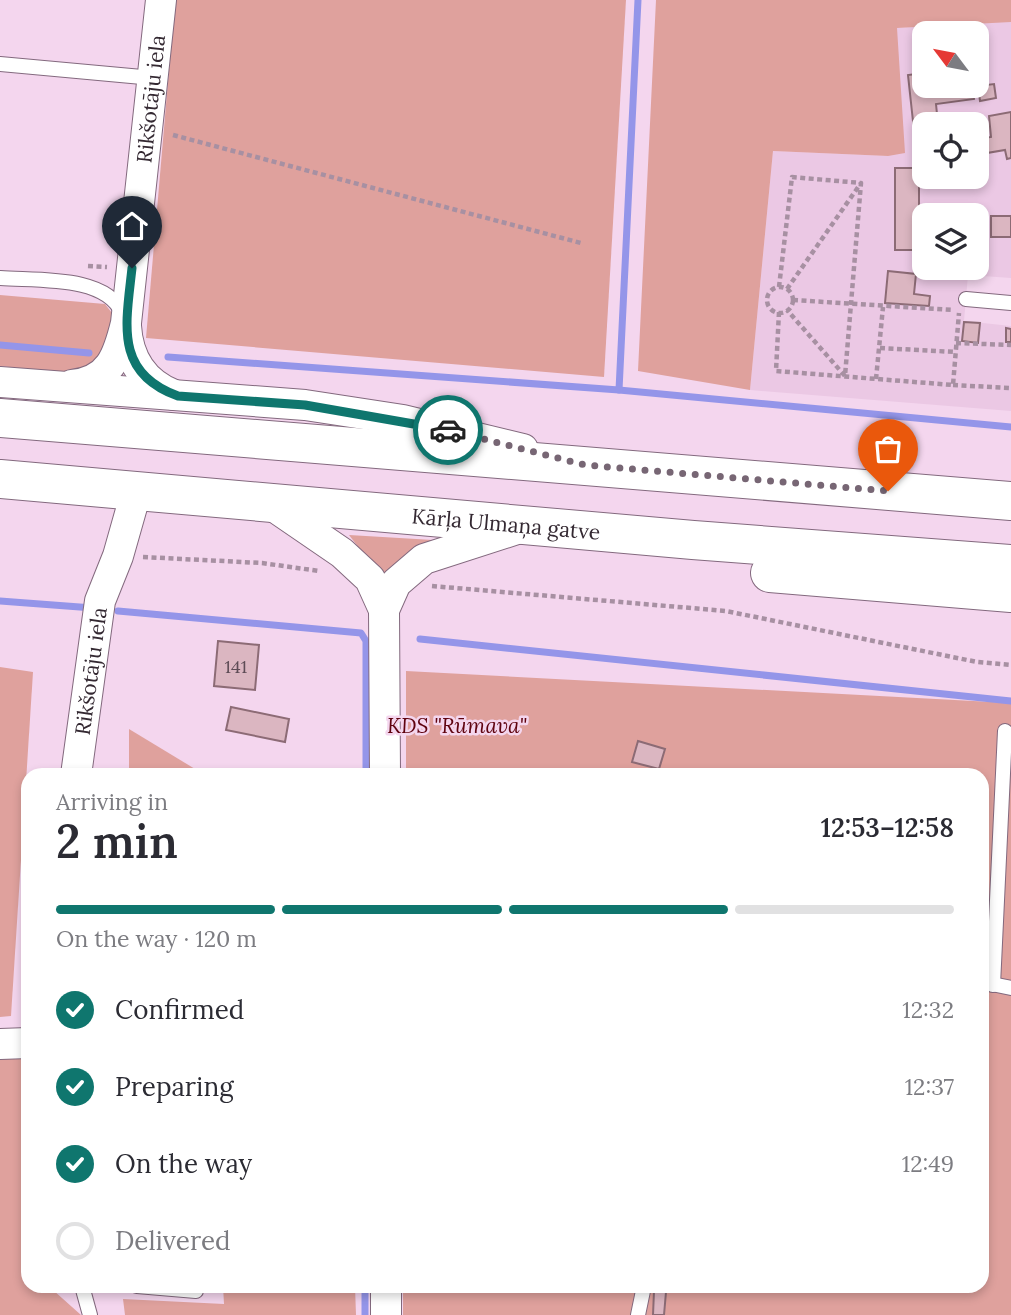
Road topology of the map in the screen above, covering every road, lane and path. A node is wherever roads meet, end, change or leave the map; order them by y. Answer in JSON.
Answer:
{"nodes":[{"id":1,"x":161,"y":2,"type":"edge"},
{"id":2,"x":0,"y":64,"type":"edge"},
{"id":3,"x":153,"y":78,"type":"junction"},
{"id":4,"x":149,"y":129,"type":"junction"},
{"id":5,"x":861,"y":183,"type":"junction"},
{"id":6,"x":581,"y":243,"type":"dead end"},
{"id":7,"x":75,"y":265,"type":"dead end"},
{"id":8,"x":132,"y":268,"type":"junction"},
{"id":9,"x":0,"y":278,"type":"edge"},
{"id":10,"x":779,"y":287,"type":"junction"},
{"id":11,"x":787,"y":289,"type":"junction"},
{"id":12,"x":966,"y":299,"type":"dead end"},
{"id":13,"x":793,"y":300,"type":"junction"},
{"id":14,"x":1011,"y":303,"type":"edge"},
{"id":15,"x":853,"y":305,"type":"junction"},
{"id":16,"x":883,"y":307,"type":"junction"},
{"id":17,"x":788,"y":310,"type":"junction"},
{"id":18,"x":779,"y":313,"type":"junction"},
{"id":19,"x":126,"y":323,"type":"junction"},
{"id":20,"x":956,"y":343,"type":"junction"},
{"id":21,"x":1011,"y":345,"type":"edge"},
{"id":22,"x":880,"y":348,"type":"junction"},
{"id":23,"x":956,"y":352,"type":"junction"},
{"id":24,"x":845,"y":376,"type":"junction"},
{"id":25,"x":876,"y":379,"type":"junction"},
{"id":26,"x":0,"y":382,"type":"edge"},
{"id":27,"x":953,"y":385,"type":"junction"},
{"id":28,"x":58,"y":387,"type":"junction"},
{"id":29,"x":1011,"y":388,"type":"edge"},
{"id":30,"x":178,"y":396,"type":"junction"},
{"id":31,"x":0,"y":418,"type":"edge"},
{"id":32,"x":585,"y":465,"type":"junction"},
{"id":33,"x":0,"y":479,"type":"edge"},
{"id":34,"x":1011,"y":480,"type":"edge"},
{"id":35,"x":137,"y":489,"type":"junction"},
{"id":36,"x":939,"y":496,"type":"junction"},
{"id":37,"x":1011,"y":501,"type":"edge"},
{"id":38,"x":267,"y":502,"type":"junction"},
{"id":39,"x":532,"y":524,"type":"junction"},
{"id":40,"x":693,"y":540,"type":"junction"},
{"id":41,"x":118,"y":556,"type":"junction"},
{"id":42,"x":1011,"y":565,"type":"edge"},
{"id":43,"x":383,"y":581,"type":"junction"},
{"id":44,"x":1011,"y":593,"type":"edge"},
{"id":45,"x":1011,"y":665,"type":"edge"},
{"id":46,"x":1005,"y":731,"type":"dead end"},
{"id":47,"x":77,"y":768,"type":"edge"},
{"id":48,"x":385,"y":768,"type":"edge"},
{"id":49,"x":989,"y":956,"type":"edge"},
{"id":50,"x":989,"y":984,"type":"edge"},
{"id":51,"x":1011,"y":988,"type":"edge"},
{"id":52,"x":21,"y":1043,"type":"edge"},
{"id":53,"x":0,"y":1044,"type":"edge"},
{"id":54,"x":84,"y":1293,"type":"edge"},
{"id":55,"x":386,"y":1293,"type":"edge"},
{"id":56,"x":643,"y":1293,"type":"edge"},
{"id":57,"x":90,"y":1315,"type":"edge"},
{"id":58,"x":386,"y":1315,"type":"edge"},
{"id":59,"x":638,"y":1315,"type":"edge"}],
"edges":[{"from":1,"to":3,"type":"street","name":"Rikšotāju iela"},
{"from":2,"to":3,"type":"lane"},
{"from":3,"to":4,"type":"street","name":"Rikšotāju iela"},
{"from":4,"to":6,"type":"path"},
{"from":4,"to":8,"type":"street","name":"Rikšotāju iela"},
{"from":5,"to":10,"type":"path"},
{"from":5,"to":11,"type":"path"},
{"from":5,"to":15,"type":"path"},
{"from":7,"to":8,"type":"path"},
{"from":8,"to":19,"type":"street","name":"Rikšotāju iela"},
{"from":9,"to":19,"type":"lane"},
{"from":10,"to":11,"type":"path"},
{"from":10,"to":18,"type":"path"},
{"from":11,"to":13,"type":"path"},
{"from":12,"to":14,"type":"lane"},
{"from":13,"to":15,"type":"path"},
{"from":13,"to":17,"type":"path"},
{"from":15,"to":16,"type":"path"},
{"from":15,"to":24,"type":"path"},
{"from":16,"to":20,"type":"path"},
{"from":16,"to":22,"type":"path"},
{"from":17,"to":18,"type":"path"},
{"from":17,"to":24,"type":"path"},
{"from":18,"to":24,"type":"path"},
{"from":19,"to":28,"type":"street"},
{"from":19,"to":30,"type":"street"},
{"from":20,"to":21,"type":"path"},
{"from":20,"to":23,"type":"path"},
{"from":22,"to":23,"type":"path"},
{"from":22,"to":25,"type":"path"},
{"from":23,"to":27,"type":"path"},
{"from":24,"to":25,"type":"path"},
{"from":25,"to":27,"type":"path"},
{"from":26,"to":28,"type":"street"},
{"from":27,"to":29,"type":"path"},
{"from":28,"to":30,"type":"street"},
{"from":30,"to":32,"type":"street"},
{"from":31,"to":32,"type":"highway"},
{"from":32,"to":36,"type":"highway"},
{"from":33,"to":35,"type":"highway","name":"Kārļa Ulmaņa gatve"},
{"from":34,"to":36,"type":"highway"},
{"from":35,"to":38,"type":"highway","name":"Kārļa Ulmaņa gatve"},
{"from":35,"to":41,"type":"street","name":"Rikšotāju iela"},
{"from":36,"to":37,"type":"highway"},
{"from":38,"to":39,"type":"highway","name":"Kārļa Ulmaņa gatve"},
{"from":38,"to":43,"type":"street"},
{"from":39,"to":40,"type":"highway","name":"Kārļa Ulmaņa gatve"},
{"from":39,"to":43,"type":"street"},
{"from":40,"to":42,"type":"highway","name":"Kārļa Ulmaņa gatve"},
{"from":40,"to":44,"type":"highway"},
{"from":41,"to":43,"type":"path"},
{"from":41,"to":47,"type":"street","name":"Rikšotāju iela"},
{"from":43,"to":45,"type":"path"},
{"from":43,"to":48,"type":"street"},
{"from":46,"to":49,"type":"lane"},
{"from":50,"to":51,"type":"lane"},
{"from":52,"to":53,"type":"street"},
{"from":54,"to":57,"type":"lane"},
{"from":55,"to":58,"type":"street"},
{"from":56,"to":59,"type":"lane"}]}
